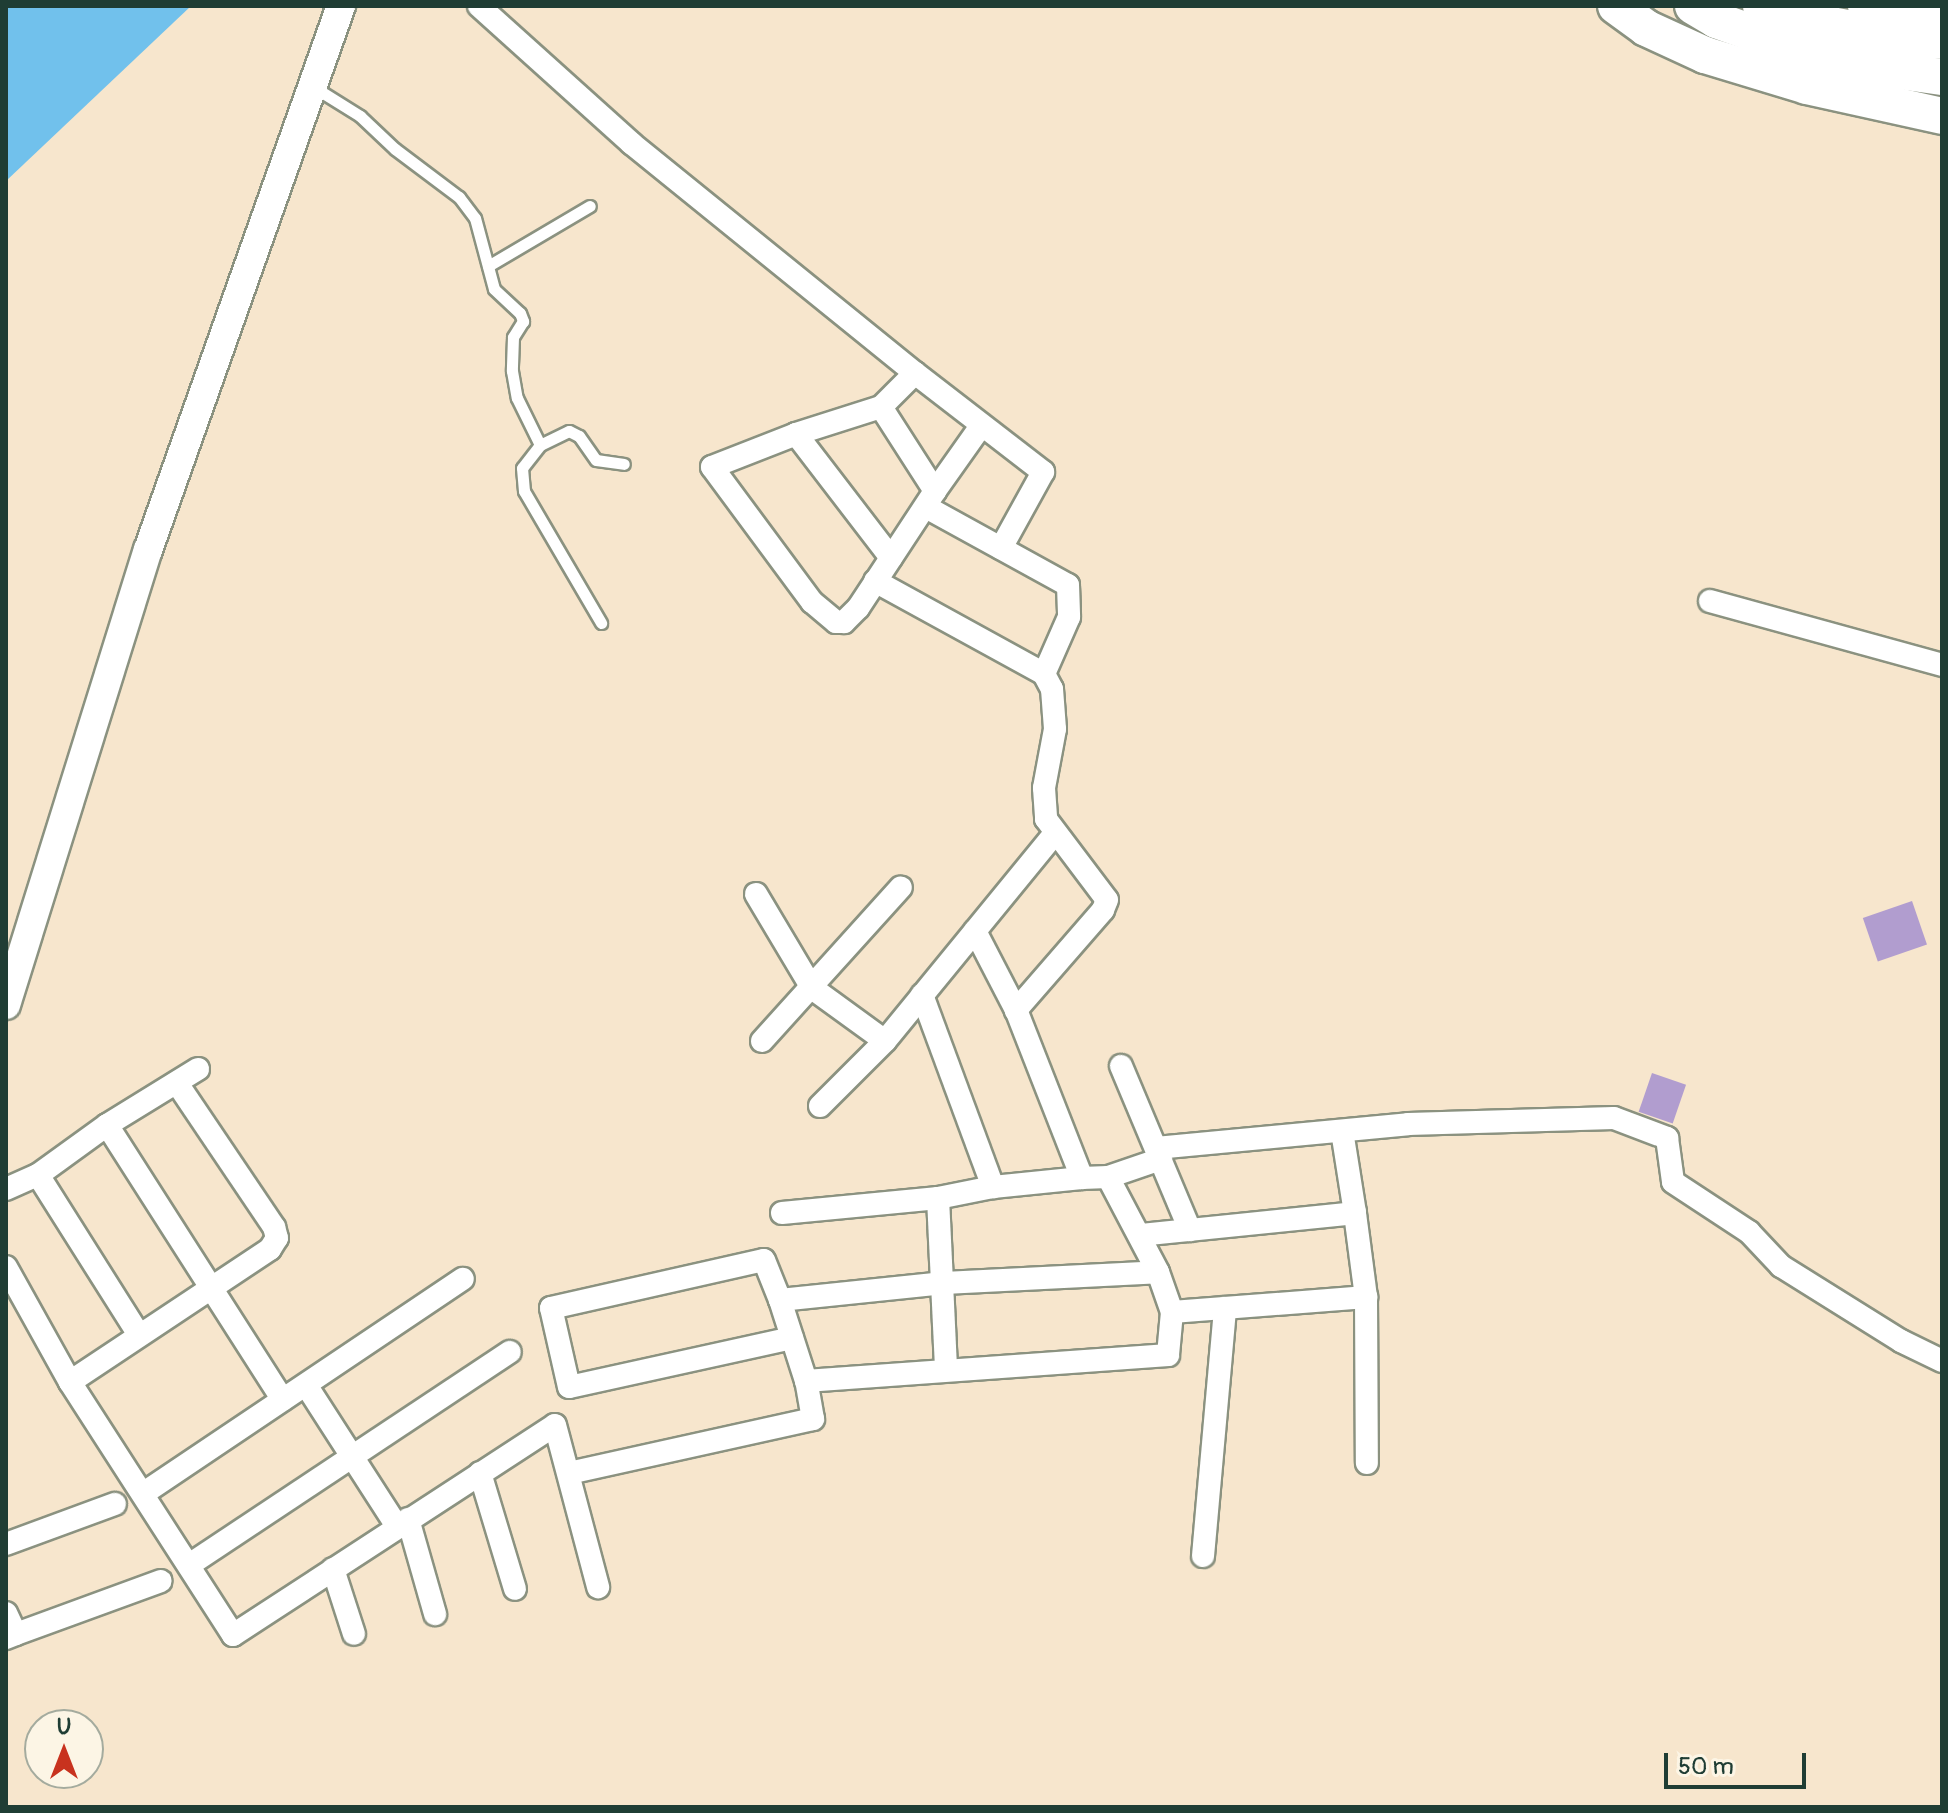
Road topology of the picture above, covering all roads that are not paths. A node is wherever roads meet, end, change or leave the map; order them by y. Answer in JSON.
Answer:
{"nodes":[{"id":1,"x":341,"y":6,"type":"edge"},
{"id":2,"x":479,"y":6,"type":"edge"},
{"id":3,"x":1616,"y":6,"type":"edge"},
{"id":4,"x":1693,"y":6,"type":"edge"},
{"id":5,"x":1761,"y":6,"type":"edge"},
{"id":6,"x":1866,"y":6,"type":"edge"},
{"id":7,"x":1942,"y":13,"type":"edge"},
{"id":8,"x":1942,"y":41,"type":"edge"},
{"id":9,"x":1942,"y":77,"type":"edge"},
{"id":10,"x":311,"y":85,"type":"junction"},
{"id":11,"x":1942,"y":116,"type":"edge"},
{"id":12,"x":590,"y":206,"type":"dead end"},
{"id":13,"x":488,"y":266,"type":"junction"},
{"id":14,"x":915,"y":373,"type":"junction"},
{"id":15,"x":881,"y":407,"type":"junction"},
{"id":16,"x":981,"y":426,"type":"junction"},
{"id":17,"x":796,"y":434,"type":"junction"},
{"id":18,"x":540,"y":445,"type":"junction"},
{"id":19,"x":624,"y":464,"type":"dead end"},
{"id":20,"x":931,"y":499,"type":"junction"},
{"id":21,"x":1001,"y":548,"type":"junction"},
{"id":22,"x":891,"y":558,"type":"junction"},
{"id":23,"x":875,"y":581,"type":"junction"},
{"id":24,"x":1710,"y":601,"type":"dead end"},
{"id":25,"x":601,"y":623,"type":"dead end"},
{"id":26,"x":1942,"y":665,"type":"edge"},
{"id":27,"x":1044,"y":674,"type":"junction"},
{"id":28,"x":1055,"y":833,"type":"junction"},
{"id":29,"x":901,"y":887,"type":"dead end"},
{"id":30,"x":756,"y":894,"type":"dead end"},
{"id":31,"x":975,"y":931,"type":"junction"},
{"id":32,"x":812,"y":988,"type":"junction"},
{"id":33,"x":922,"y":995,"type":"junction"},
{"id":34,"x":6,"y":1005,"type":"edge"},
{"id":35,"x":1016,"y":1010,"type":"junction"},
{"id":36,"x":762,"y":1041,"type":"dead end"},
{"id":37,"x":885,"y":1041,"type":"junction"},
{"id":38,"x":1121,"y":1066,"type":"dead end"},
{"id":39,"x":198,"y":1069,"type":"dead end"},
{"id":40,"x":177,"y":1083,"type":"junction"},
{"id":41,"x":820,"y":1106,"type":"dead end"},
{"id":42,"x":107,"y":1125,"type":"junction"},
{"id":43,"x":1342,"y":1131,"type":"junction"},
{"id":44,"x":1159,"y":1153,"type":"junction"},
{"id":45,"x":38,"y":1175,"type":"junction"},
{"id":46,"x":1108,"y":1177,"type":"junction"},
{"id":47,"x":1082,"y":1178,"type":"junction"},
{"id":48,"x":993,"y":1187,"type":"junction"},
{"id":49,"x":6,"y":1189,"type":"edge"},
{"id":50,"x":938,"y":1198,"type":"junction"},
{"id":51,"x":782,"y":1213,"type":"dead end"},
{"id":52,"x":1355,"y":1213,"type":"junction"},
{"id":53,"x":1190,"y":1230,"type":"junction"},
{"id":54,"x":1140,"y":1235,"type":"junction"},
{"id":55,"x":6,"y":1267,"type":"edge"},
{"id":56,"x":1158,"y":1272,"type":"junction"},
{"id":57,"x":463,"y":1279,"type":"dead end"},
{"id":58,"x":944,"y":1283,"type":"junction"},
{"id":59,"x":213,"y":1288,"type":"junction"},
{"id":60,"x":1366,"y":1297,"type":"junction"},
{"id":61,"x":780,"y":1300,"type":"junction"},
{"id":62,"x":1225,"y":1308,"type":"junction"},
{"id":63,"x":1172,"y":1312,"type":"junction"},
{"id":64,"x":139,"y":1335,"type":"junction"},
{"id":65,"x":792,"y":1338,"type":"junction"},
{"id":66,"x":510,"y":1352,"type":"dead end"},
{"id":67,"x":1942,"y":1361,"type":"edge"},
{"id":68,"x":946,"y":1369,"type":"junction"},
{"id":69,"x":806,"y":1381,"type":"junction"},
{"id":70,"x":70,"y":1382,"type":"junction"},
{"id":71,"x":306,"y":1385,"type":"junction"},
{"id":72,"x":283,"y":1400,"type":"junction"},
{"id":73,"x":352,"y":1456,"type":"junction"},
{"id":74,"x":1367,"y":1463,"type":"dead end"},
{"id":75,"x":480,"y":1473,"type":"junction"},
{"id":76,"x":569,"y":1473,"type":"junction"},
{"id":77,"x":144,"y":1493,"type":"junction"},
{"id":78,"x":115,"y":1504,"type":"dead end"},
{"id":79,"x":402,"y":1523,"type":"junction"},
{"id":80,"x":6,"y":1544,"type":"edge"},
{"id":81,"x":1203,"y":1556,"type":"dead end"},
{"id":82,"x":189,"y":1565,"type":"junction"},
{"id":83,"x":333,"y":1569,"type":"junction"},
{"id":84,"x":161,"y":1581,"type":"dead end"},
{"id":85,"x":598,"y":1587,"type":"dead end"},
{"id":86,"x":515,"y":1589,"type":"dead end"},
{"id":87,"x":435,"y":1614,"type":"dead end"},
{"id":88,"x":9,"y":1628,"type":"edge"},
{"id":89,"x":354,"y":1634,"type":"dead end"}],
"edges":[{"from":1,"to":10,"type":"street"},
{"from":2,"to":14,"type":"street"},
{"from":3,"to":11,"type":"highway"},
{"from":4,"to":9,"type":"highway"},
{"from":5,"to":8,"type":"highway"},
{"from":6,"to":7,"type":"highway"},
{"from":10,"to":13,"type":"lane"},
{"from":10,"to":34,"type":"street"},
{"from":12,"to":13,"type":"lane"},
{"from":13,"to":18,"type":"lane"},
{"from":14,"to":15,"type":"street"},
{"from":14,"to":16,"type":"street"},
{"from":15,"to":17,"type":"street"},
{"from":15,"to":20,"type":"street"},
{"from":16,"to":20,"type":"street"},
{"from":16,"to":21,"type":"street"},
{"from":17,"to":22,"type":"street"},
{"from":17,"to":23,"type":"street"},
{"from":18,"to":19,"type":"lane"},
{"from":18,"to":25,"type":"lane"},
{"from":20,"to":21,"type":"street"},
{"from":20,"to":22,"type":"street"},
{"from":21,"to":27,"type":"street"},
{"from":22,"to":23,"type":"street"},
{"from":23,"to":27,"type":"street"},
{"from":24,"to":26,"type":"street"},
{"from":27,"to":28,"type":"street"},
{"from":28,"to":31,"type":"street"},
{"from":28,"to":35,"type":"street"},
{"from":29,"to":32,"type":"street"},
{"from":30,"to":32,"type":"street"},
{"from":31,"to":33,"type":"street"},
{"from":31,"to":35,"type":"street"},
{"from":32,"to":36,"type":"street"},
{"from":32,"to":37,"type":"street"},
{"from":33,"to":37,"type":"street"},
{"from":33,"to":48,"type":"street"},
{"from":35,"to":47,"type":"street"},
{"from":37,"to":41,"type":"street"},
{"from":38,"to":44,"type":"street"},
{"from":39,"to":40,"type":"street"},
{"from":40,"to":42,"type":"street"},
{"from":40,"to":59,"type":"street"},
{"from":42,"to":45,"type":"street"},
{"from":42,"to":59,"type":"street"},
{"from":43,"to":44,"type":"street"},
{"from":43,"to":52,"type":"street"},
{"from":43,"to":67,"type":"street"},
{"from":44,"to":46,"type":"street"},
{"from":44,"to":53,"type":"street"},
{"from":45,"to":49,"type":"street"},
{"from":45,"to":64,"type":"street"},
{"from":46,"to":47,"type":"street"},
{"from":46,"to":54,"type":"street"},
{"from":47,"to":48,"type":"street"},
{"from":48,"to":50,"type":"street"},
{"from":50,"to":51,"type":"street"},
{"from":50,"to":58,"type":"street"},
{"from":52,"to":53,"type":"street"},
{"from":52,"to":60,"type":"street"},
{"from":53,"to":54,"type":"street"},
{"from":54,"to":56,"type":"street"},
{"from":55,"to":70,"type":"street"},
{"from":56,"to":58,"type":"street"},
{"from":56,"to":63,"type":"street"},
{"from":57,"to":71,"type":"street"},
{"from":58,"to":61,"type":"street"},
{"from":58,"to":68,"type":"street"},
{"from":59,"to":64,"type":"street"},
{"from":59,"to":72,"type":"street"},
{"from":60,"to":62,"type":"street"},
{"from":60,"to":74,"type":"street"},
{"from":61,"to":65,"type":"street"},
{"from":61,"to":65,"type":"street"},
{"from":62,"to":63,"type":"street"},
{"from":62,"to":81,"type":"street"},
{"from":63,"to":68,"type":"street"},
{"from":64,"to":70,"type":"street"},
{"from":65,"to":69,"type":"street"},
{"from":66,"to":73,"type":"street"},
{"from":68,"to":69,"type":"street"},
{"from":69,"to":76,"type":"street"},
{"from":70,"to":77,"type":"street"},
{"from":71,"to":72,"type":"street"},
{"from":71,"to":73,"type":"street"},
{"from":72,"to":77,"type":"street"},
{"from":73,"to":79,"type":"street"},
{"from":73,"to":82,"type":"street"},
{"from":75,"to":76,"type":"street"},
{"from":75,"to":79,"type":"street"},
{"from":75,"to":86,"type":"street"},
{"from":76,"to":85,"type":"street"},
{"from":77,"to":82,"type":"street"},
{"from":78,"to":80,"type":"street"},
{"from":79,"to":83,"type":"street"},
{"from":79,"to":87,"type":"street"},
{"from":82,"to":83,"type":"street"},
{"from":83,"to":89,"type":"street"},
{"from":84,"to":88,"type":"street"}]}
